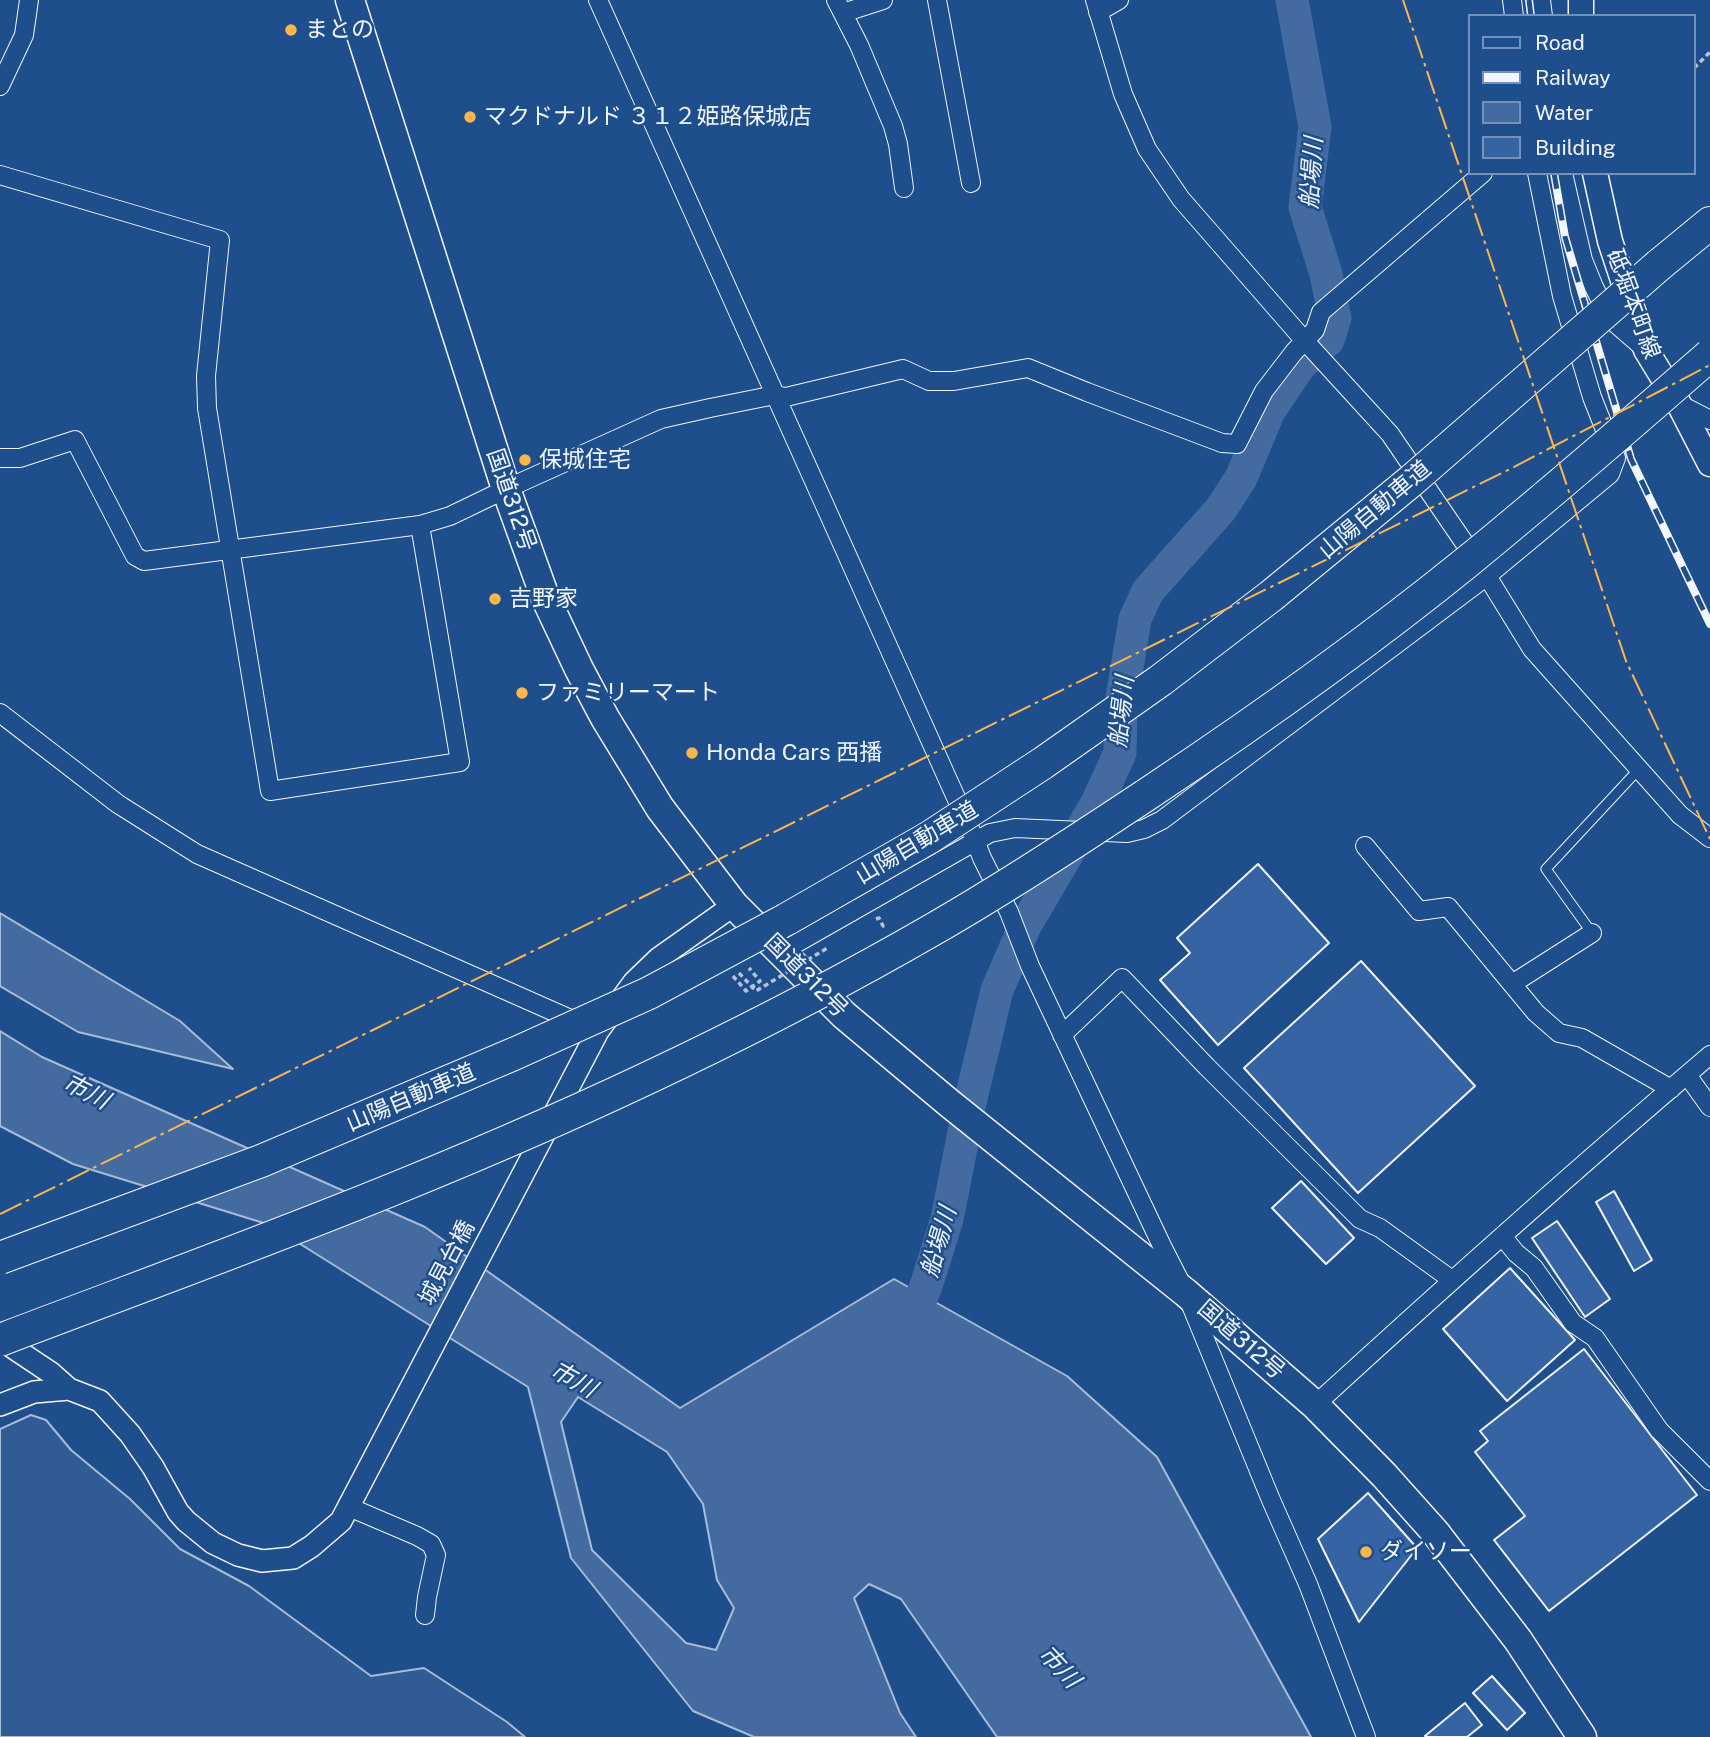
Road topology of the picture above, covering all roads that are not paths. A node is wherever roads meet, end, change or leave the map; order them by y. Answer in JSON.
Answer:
{"nodes":[{"id":1,"x":29,"y":0,"type":"edge"},
{"id":2,"x":350,"y":0,"type":"edge"},
{"id":3,"x":598,"y":0,"type":"edge"},
{"id":4,"x":883,"y":0,"type":"edge"},
{"id":5,"x":937,"y":0,"type":"edge"},
{"id":6,"x":1119,"y":0,"type":"edge"},
{"id":7,"x":1096,"y":6,"type":"edge"},
{"id":8,"x":840,"y":7,"type":"edge"},
{"id":9,"x":0,"y":86,"type":"edge"},
{"id":10,"x":0,"y":175,"type":"edge"},
{"id":11,"x":1481,"y":175,"type":"edge"},
{"id":12,"x":1537,"y":175,"type":"edge"},
{"id":13,"x":1563,"y":175,"type":"edge"},
{"id":14,"x":1595,"y":175,"type":"edge"},
{"id":15,"x":971,"y":183,"type":"dead end"},
{"id":16,"x":904,"y":188,"type":"dead end"},
{"id":17,"x":1710,"y":223,"type":"edge"},
{"id":18,"x":1304,"y":340,"type":"junction"},
{"id":19,"x":1646,"y":350,"type":"junction"},
{"id":20,"x":1710,"y":355,"type":"edge"},
{"id":21,"x":775,"y":395,"type":"junction"},
{"id":22,"x":1679,"y":404,"type":"junction"},
{"id":23,"x":1710,"y":420,"type":"edge"},
{"id":24,"x":0,"y":458,"type":"edge"},
{"id":25,"x":1710,"y":464,"type":"edge"},
{"id":26,"x":506,"y":489,"type":"junction"},
{"id":27,"x":419,"y":525,"type":"junction"},
{"id":28,"x":229,"y":549,"type":"junction"},
{"id":29,"x":1488,"y":576,"type":"junction"},
{"id":30,"x":0,"y":713,"type":"edge"},
{"id":31,"x":1639,"y":769,"type":"junction"},
{"id":32,"x":1710,"y":838,"type":"edge"},
{"id":33,"x":975,"y":840,"type":"junction"},
{"id":34,"x":1365,"y":846,"type":"dead end"},
{"id":35,"x":734,"y":905,"type":"junction"},
{"id":36,"x":1592,"y":933,"type":"joint"},
{"id":37,"x":781,"y":952,"type":"junction"},
{"id":38,"x":1512,"y":984,"type":"junction"},
{"id":39,"x":1062,"y":1035,"type":"junction"},
{"id":40,"x":595,"y":1038,"type":"junction"},
{"id":41,"x":1710,"y":1055,"type":"edge"},
{"id":42,"x":1687,"y":1074,"type":"junction"},
{"id":43,"x":1671,"y":1089,"type":"junction"},
{"id":44,"x":1710,"y":1107,"type":"edge"},
{"id":45,"x":1503,"y":1237,"type":"junction"},
{"id":46,"x":0,"y":1258,"type":"edge"},
{"id":47,"x":1451,"y":1280,"type":"junction"},
{"id":48,"x":1186,"y":1293,"type":"junction"},
{"id":49,"x":0,"y":1339,"type":"edge"},
{"id":50,"x":69,"y":1389,"type":"junction"},
{"id":51,"x":0,"y":1405,"type":"edge"},
{"id":52,"x":1315,"y":1405,"type":"junction"},
{"id":53,"x":1710,"y":1480,"type":"edge"},
{"id":54,"x":349,"y":1507,"type":"junction"},
{"id":55,"x":425,"y":1615,"type":"dead end"},
{"id":56,"x":1366,"y":1737,"type":"edge"},
{"id":57,"x":1582,"y":1737,"type":"edge"}],
"edges":[{"from":1,"to":9,"type":"street"},
{"from":2,"to":26,"type":"highway","name":"国道312号"},
{"from":3,"to":21,"type":"street"},
{"from":4,"to":8,"type":"street"},
{"from":5,"to":15,"type":"street"},
{"from":6,"to":7,"type":"street"},
{"from":7,"to":18,"type":"street"},
{"from":8,"to":16,"type":"street"},
{"from":10,"to":28,"type":"street"},
{"from":11,"to":18,"type":"street"},
{"from":12,"to":29,"type":"street"},
{"from":13,"to":19,"type":"street"},
{"from":14,"to":19,"type":"main road","name":"砥堀本町線"},
{"from":17,"to":46,"type":"highway","name":"山陽自動車道","bridge":true},
{"from":18,"to":21,"type":"street"},
{"from":18,"to":29,"type":"street"},
{"from":19,"to":22,"type":"main road","name":"砥堀本町線"},
{"from":20,"to":49,"type":"highway","bridge":true},
{"from":21,"to":26,"type":"street"},
{"from":21,"to":33,"type":"street"},
{"from":22,"to":23,"type":"street"},
{"from":22,"to":25,"type":"main road","name":"砥堀本町線"},
{"from":24,"to":28,"type":"street"},
{"from":26,"to":27,"type":"street"},
{"from":26,"to":35,"type":"highway","name":"国道312号"},
{"from":27,"to":28,"type":"street"},
{"from":27,"to":28,"type":"street"},
{"from":29,"to":31,"type":"street"},
{"from":29,"to":33,"type":"street","bridge":true},
{"from":30,"to":40,"type":"street"},
{"from":31,"to":32,"type":"street"},
{"from":31,"to":36,"type":"lane"},
{"from":33,"to":37,"type":"street"},
{"from":33,"to":39,"type":"street"},
{"from":34,"to":38,"type":"street"},
{"from":35,"to":37,"type":"highway","name":"国道312号"},
{"from":35,"to":40,"type":"street","name":"城見台橋"},
{"from":36,"to":38,"type":"street"},
{"from":37,"to":48,"type":"highway","name":"国道312号"},
{"from":38,"to":43,"type":"street"},
{"from":39,"to":47,"type":"street"},
{"from":39,"to":48,"type":"street"},
{"from":40,"to":54,"type":"street","name":"城見台橋"},
{"from":41,"to":42,"type":"street"},
{"from":42,"to":43,"type":"street"},
{"from":42,"to":44,"type":"street"},
{"from":43,"to":45,"type":"street"},
{"from":45,"to":47,"type":"street"},
{"from":45,"to":53,"type":"street"},
{"from":47,"to":52,"type":"street"},
{"from":48,"to":52,"type":"highway","name":"国道312号"},
{"from":48,"to":56,"type":"street"},
{"from":49,"to":50,"type":"street"},
{"from":50,"to":51,"type":"street"},
{"from":50,"to":54,"type":"street","name":"城見台橋"},
{"from":52,"to":57,"type":"highway","name":"国道312号"},
{"from":54,"to":55,"type":"street"}]}
